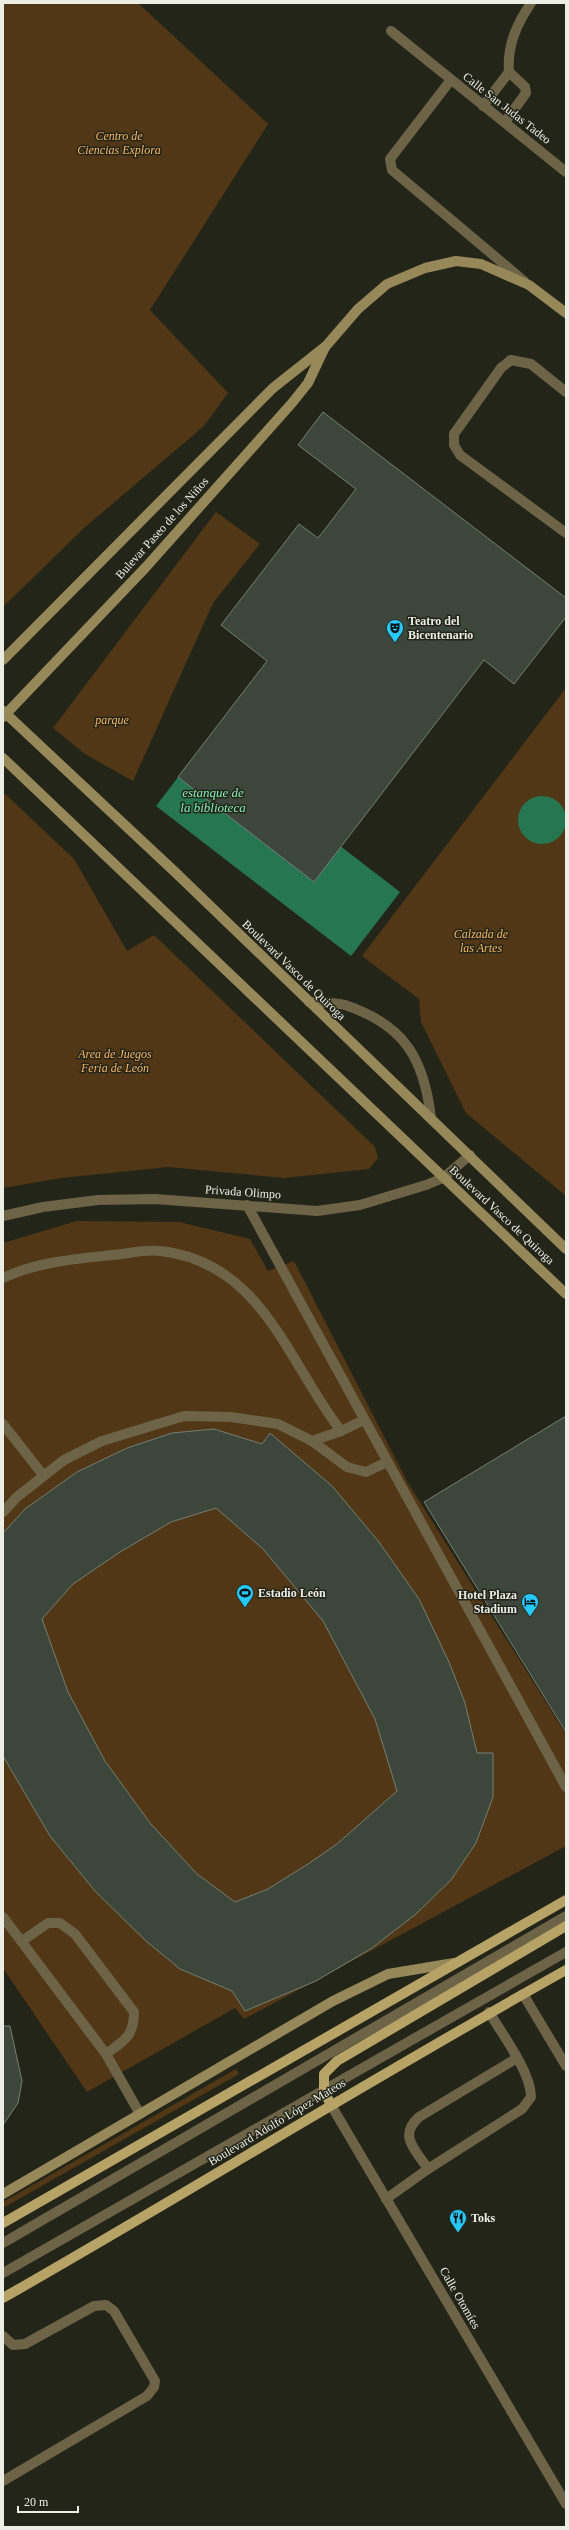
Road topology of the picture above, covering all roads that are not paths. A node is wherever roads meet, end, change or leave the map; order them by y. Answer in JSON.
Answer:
{"nodes":[{"id":1,"x":531,"y":3,"type":"edge"},
{"id":2,"x":391,"y":31,"type":"dead end"},
{"id":3,"x":509,"y":72,"type":"junction"},
{"id":4,"x":450,"y":81,"type":"junction"},
{"id":5,"x":483,"y":106,"type":"junction"},
{"id":6,"x":505,"y":122,"type":"junction"},
{"id":7,"x":566,"y":172,"type":"edge"},
{"id":8,"x":529,"y":285,"type":"junction"},
{"id":9,"x":566,"y":314,"type":"edge"},
{"id":10,"x":326,"y":346,"type":"junction"},
{"id":11,"x":566,"y":392,"type":"edge"},
{"id":12,"x":566,"y":533,"type":"edge"},
{"id":13,"x":3,"y":660,"type":"edge"},
{"id":14,"x":4,"y":714,"type":"edge"},
{"id":15,"x":3,"y":758,"type":"edge"},
{"id":16,"x":309,"y":1002,"type":"junction"},
{"id":17,"x":431,"y":1118,"type":"junction"},
{"id":18,"x":470,"y":1154,"type":"junction"},
{"id":19,"x":443,"y":1178,"type":"junction"},
{"id":20,"x":248,"y":1205,"type":"junction"},
{"id":21,"x":3,"y":1216,"type":"edge"},
{"id":22,"x":566,"y":1249,"type":"edge"},
{"id":23,"x":3,"y":1278,"type":"edge"},
{"id":24,"x":566,"y":1294,"type":"edge"},
{"id":25,"x":364,"y":1420,"type":"junction"},
{"id":26,"x":3,"y":1424,"type":"edge"},
{"id":27,"x":341,"y":1431,"type":"junction"},
{"id":28,"x":312,"y":1442,"type":"junction"},
{"id":29,"x":387,"y":1462,"type":"junction"},
{"id":30,"x":43,"y":1475,"type":"junction"},
{"id":31,"x":3,"y":1512,"type":"edge"},
{"id":32,"x":566,"y":1787,"type":"edge"},
{"id":33,"x":566,"y":1900,"type":"edge"},
{"id":34,"x":566,"y":1916,"type":"edge"},
{"id":35,"x":3,"y":1917,"type":"edge"},
{"id":36,"x":566,"y":1926,"type":"edge"},
{"id":37,"x":22,"y":1941,"type":"junction"},
{"id":38,"x":566,"y":1952,"type":"edge"},
{"id":39,"x":455,"y":1963,"type":"junction"},
{"id":40,"x":566,"y":1970,"type":"edge"},
{"id":41,"x":523,"y":1994,"type":"junction"},
{"id":42,"x":489,"y":2012,"type":"junction"},
{"id":43,"x":106,"y":2054,"type":"junction"},
{"id":44,"x":517,"y":2058,"type":"junction"},
{"id":45,"x":566,"y":2066,"type":"edge"},
{"id":46,"x":324,"y":2091,"type":"junction"},
{"id":47,"x":331,"y":2105,"type":"junction"},
{"id":48,"x":140,"y":2114,"type":"junction"},
{"id":49,"x":428,"y":2169,"type":"junction"},
{"id":50,"x":3,"y":2194,"type":"edge"},
{"id":51,"x":386,"y":2199,"type":"junction"},
{"id":52,"x":3,"y":2223,"type":"edge"},
{"id":53,"x":3,"y":2243,"type":"edge"},
{"id":54,"x":3,"y":2273,"type":"edge"},
{"id":55,"x":3,"y":2298,"type":"edge"},
{"id":56,"x":3,"y":2336,"type":"edge"},
{"id":57,"x":3,"y":2481,"type":"edge"},
{"id":58,"x":566,"y":2504,"type":"edge"}],
"edges":[{"from":1,"to":3,"type":"street"},
{"from":2,"to":4,"type":"street","name":"Calle San Judas Tadeo"},
{"from":3,"to":5,"type":"street"},
{"from":3,"to":6,"type":"street"},
{"from":4,"to":5,"type":"street","name":"Calle San Judas Tadeo"},
{"from":4,"to":8,"type":"street"},
{"from":5,"to":6,"type":"street","name":"Calle San Judas Tadeo"},
{"from":6,"to":7,"type":"street","name":"Calle San Judas Tadeo"},
{"from":8,"to":9,"type":"street","name":"Bulevar Paseo de los Niños"},
{"from":8,"to":10,"type":"street","name":"Bulevar Paseo de los Niños"},
{"from":10,"to":13,"type":"street","name":"Bulevar Paseo de los Niños"},
{"from":10,"to":14,"type":"street","name":"Bulevar Paseo de los Niños"},
{"from":11,"to":12,"type":"street"},
{"from":14,"to":16,"type":"street","name":"Boulevard Vasco de Quiroga"},
{"from":15,"to":19,"type":"street","name":"Boulevard Vasco de Quiroga"},
{"from":16,"to":17,"type":"street","name":"Boulevard Vasco de Quiroga"},
{"from":16,"to":17,"type":"street"},
{"from":17,"to":18,"type":"street","name":"Boulevard Vasco de Quiroga"},
{"from":18,"to":19,"type":"street","name":"Privada Olimpo"},
{"from":18,"to":22,"type":"street","name":"Boulevard Vasco de Quiroga"},
{"from":19,"to":20,"type":"street","name":"Privada Olimpo"},
{"from":19,"to":24,"type":"street","name":"Boulevard Vasco de Quiroga"},
{"from":20,"to":21,"type":"street","name":"Privada Olimpo"},
{"from":20,"to":25,"type":"street"},
{"from":23,"to":27,"type":"street"},
{"from":25,"to":27,"type":"street"},
{"from":25,"to":29,"type":"street"},
{"from":26,"to":30,"type":"street"},
{"from":27,"to":28,"type":"street"},
{"from":28,"to":29,"type":"street"},
{"from":28,"to":30,"type":"street"},
{"from":29,"to":32,"type":"street"},
{"from":30,"to":31,"type":"street"},
{"from":33,"to":39,"type":"main road"},
{"from":34,"to":53,"type":"street"},
{"from":35,"to":37,"type":"street"},
{"from":36,"to":46,"type":"main road"},
{"from":37,"to":43,"type":"street"},
{"from":37,"to":43,"type":"street"},
{"from":38,"to":46,"type":"street"},
{"from":39,"to":48,"type":"street"},
{"from":39,"to":52,"type":"main road"},
{"from":40,"to":41,"type":"main road","name":"Boulevard Adolfo López Mateos"},
{"from":41,"to":42,"type":"main road","name":"Boulevard Adolfo López Mateos"},
{"from":41,"to":45,"type":"street"},
{"from":42,"to":44,"type":"street"},
{"from":42,"to":47,"type":"main road","name":"Boulevard Adolfo López Mateos"},
{"from":43,"to":48,"type":"street"},
{"from":44,"to":49,"type":"street"},
{"from":44,"to":49,"type":"street"},
{"from":46,"to":47,"type":"main road"},
{"from":46,"to":54,"type":"street"},
{"from":47,"to":51,"type":"street","name":"Calle Otomíes"},
{"from":47,"to":55,"type":"main road","name":"Boulevard Adolfo López Mateos"},
{"from":48,"to":50,"type":"street"},
{"from":49,"to":51,"type":"street"},
{"from":51,"to":58,"type":"street","name":"Calle Otomíes"},
{"from":56,"to":57,"type":"street"}]}
